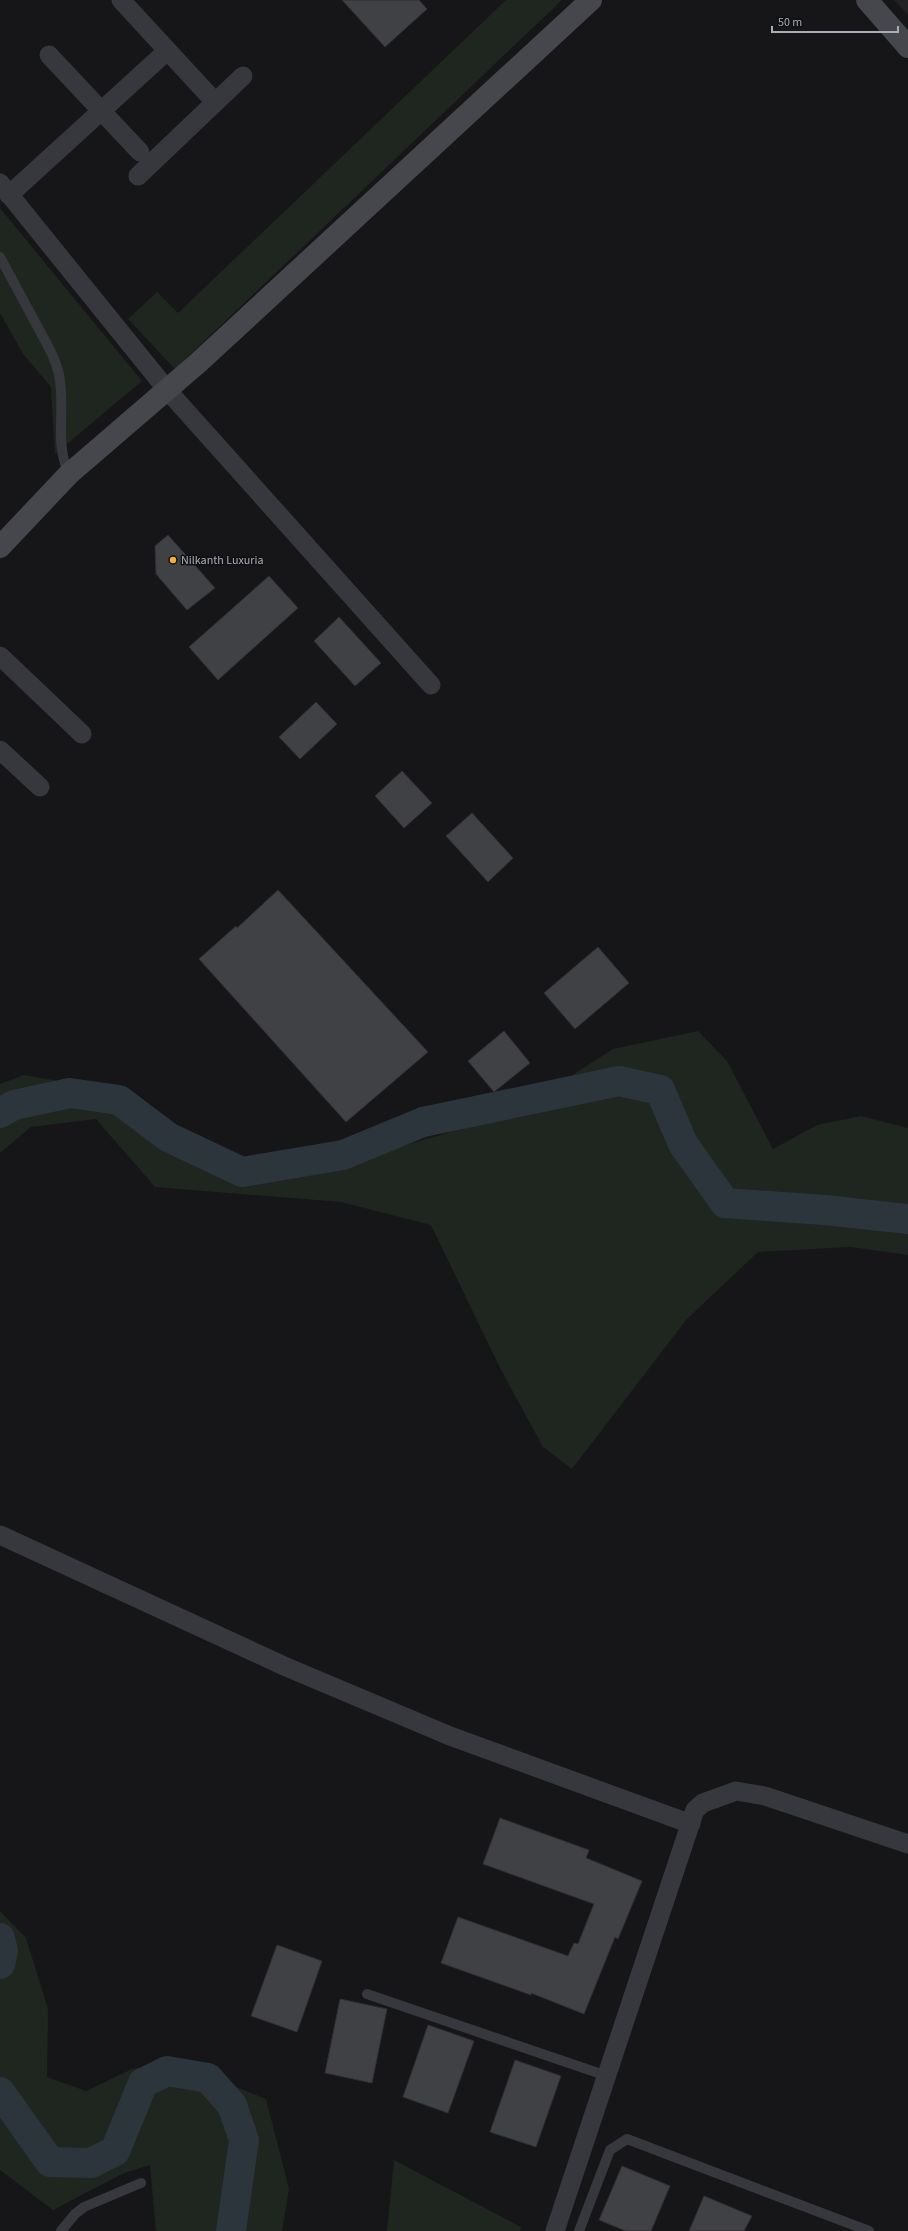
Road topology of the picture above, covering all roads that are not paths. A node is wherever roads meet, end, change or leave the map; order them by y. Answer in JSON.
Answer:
{"nodes":[{"id":1,"x":121,"y":0,"type":"edge"},
{"id":2,"x":591,"y":0,"type":"edge"},
{"id":3,"x":867,"y":0,"type":"edge"},
{"id":4,"x":908,"y":47,"type":"edge"},
{"id":5,"x":167,"y":51,"type":"junction"},
{"id":6,"x":49,"y":55,"type":"dead end"},
{"id":7,"x":243,"y":76,"type":"dead end"},
{"id":8,"x":215,"y":102,"type":"junction"},
{"id":9,"x":101,"y":111,"type":"junction"},
{"id":10,"x":140,"y":152,"type":"dead end"},
{"id":11,"x":138,"y":176,"type":"dead end"},
{"id":12,"x":5,"y":189,"type":"edge"},
{"id":13,"x":0,"y":257,"type":"edge"},
{"id":14,"x":168,"y":391,"type":"junction"},
{"id":15,"x":70,"y":474,"type":"junction"},
{"id":16,"x":2,"y":542,"type":"edge"},
{"id":17,"x":0,"y":656,"type":"edge"},
{"id":18,"x":431,"y":685,"type":"dead end"},
{"id":19,"x":82,"y":734,"type":"dead end"},
{"id":20,"x":0,"y":750,"type":"edge"},
{"id":21,"x":40,"y":787,"type":"dead end"},
{"id":22,"x":0,"y":1535,"type":"edge"},
{"id":23,"x":690,"y":1824,"type":"junction"},
{"id":24,"x":908,"y":1844,"type":"edge"},
{"id":25,"x":367,"y":1994,"type":"dead end"},
{"id":26,"x":607,"y":2076,"type":"junction"},
{"id":27,"x":141,"y":2183,"type":"dead end"},
{"id":28,"x":582,"y":2230,"type":"edge"},
{"id":29,"x":61,"y":2231,"type":"edge"},
{"id":30,"x":555,"y":2231,"type":"edge"},
{"id":31,"x":869,"y":2231,"type":"edge"}],
"edges":[{"from":1,"to":5,"type":"street"},
{"from":2,"to":14,"type":"street"},
{"from":3,"to":4,"type":"street"},
{"from":5,"to":8,"type":"street"},
{"from":5,"to":9,"type":"street"},
{"from":6,"to":9,"type":"street"},
{"from":7,"to":8,"type":"street"},
{"from":8,"to":11,"type":"street"},
{"from":9,"to":10,"type":"street"},
{"from":9,"to":12,"type":"street"},
{"from":12,"to":14,"type":"street"},
{"from":13,"to":15,"type":"lane"},
{"from":14,"to":15,"type":"street"},
{"from":14,"to":18,"type":"street"},
{"from":15,"to":16,"type":"street"},
{"from":17,"to":19,"type":"street"},
{"from":20,"to":21,"type":"street"},
{"from":22,"to":23,"type":"street"},
{"from":23,"to":24,"type":"street"},
{"from":23,"to":26,"type":"street"},
{"from":25,"to":26,"type":"lane"},
{"from":26,"to":30,"type":"street"},
{"from":27,"to":29,"type":"lane"},
{"from":28,"to":31,"type":"lane"}]}
